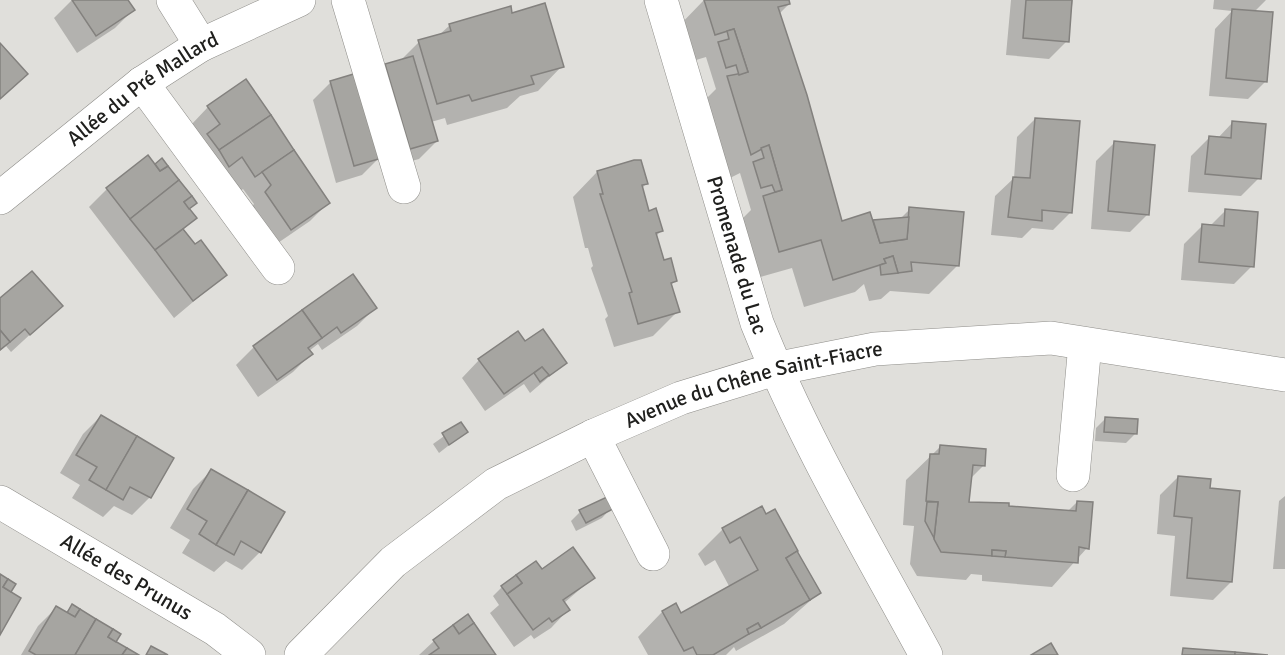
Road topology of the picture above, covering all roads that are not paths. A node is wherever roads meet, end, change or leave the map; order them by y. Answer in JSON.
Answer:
{"nodes":[{"id":1,"x":173,"y":0,"type":"edge"},
{"id":2,"x":299,"y":0,"type":"edge"},
{"id":3,"x":348,"y":0,"type":"edge"},
{"id":4,"x":661,"y":0,"type":"edge"},
{"id":5,"x":201,"y":45,"type":"junction"},
{"id":6,"x":142,"y":83,"type":"junction"},
{"id":7,"x":4,"y":187,"type":"edge"},
{"id":8,"x":404,"y":187,"type":"dead end"},
{"id":9,"x":278,"y":268,"type":"dead end"},
{"id":10,"x":1085,"y":344,"type":"junction"},
{"id":11,"x":775,"y":369,"type":"junction"},
{"id":12,"x":1285,"y":375,"type":"edge"},
{"id":13,"x":593,"y":436,"type":"junction"},
{"id":14,"x":1073,"y":475,"type":"dead end"},
{"id":15,"x":0,"y":502,"type":"edge"},
{"id":16,"x":653,"y":554,"type":"dead end"},
{"id":17,"x":249,"y":655,"type":"edge"},
{"id":18,"x":301,"y":655,"type":"edge"},
{"id":19,"x":926,"y":655,"type":"edge"}],
"edges":[{"from":1,"to":5,"type":"street"},
{"from":2,"to":5,"type":"street","name":"Allée du Pré Mallard"},
{"from":3,"to":8,"type":"street"},
{"from":4,"to":11,"type":"street","name":"Promenade du Lac"},
{"from":5,"to":6,"type":"street","name":"Allée du Pré Mallard"},
{"from":6,"to":7,"type":"street","name":"Allée du Pré Mallard"},
{"from":6,"to":9,"type":"street"},
{"from":10,"to":11,"type":"street","name":"Avenue du Chêne Saint-Fiacre"},
{"from":10,"to":12,"type":"street","name":"Avenue du Chêne Saint-Fiacre"},
{"from":10,"to":14,"type":"street"},
{"from":11,"to":13,"type":"street","name":"Avenue du Chêne Saint-Fiacre"},
{"from":11,"to":19,"type":"street","name":"Promenade du Lac"},
{"from":13,"to":16,"type":"street"},
{"from":13,"to":18,"type":"street","name":"Avenue du Chêne Saint-Fiacre"},
{"from":15,"to":17,"type":"street","name":"Allée des Prunus"}]}
